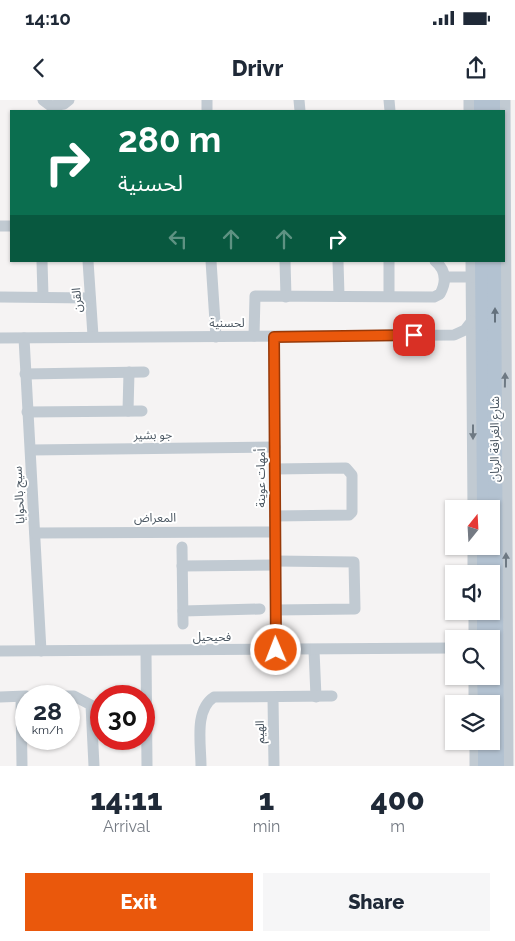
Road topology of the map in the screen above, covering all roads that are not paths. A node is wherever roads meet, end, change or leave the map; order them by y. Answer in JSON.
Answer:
{"nodes":[{"id":1,"x":43,"y":100,"type":"edge"},
{"id":2,"x":69,"y":100,"type":"edge"},
{"id":3,"x":505,"y":120,"type":"edge"},
{"id":4,"x":510,"y":145,"type":"edge"},
{"id":5,"x":510,"y":186,"type":"edge"},
{"id":6,"x":510,"y":225,"type":"edge"},
{"id":7,"x":42,"y":262,"type":"edge"},
{"id":8,"x":88,"y":262,"type":"edge"},
{"id":9,"x":211,"y":262,"type":"edge"},
{"id":10,"x":286,"y":262,"type":"edge"},
{"id":11,"x":338,"y":262,"type":"edge"},
{"id":12,"x":389,"y":262,"type":"edge"},
{"id":13,"x":436,"y":262,"type":"edge"},
{"id":14,"x":471,"y":262,"type":"edge"},
{"id":15,"x":482,"y":262,"type":"edge"},
{"id":16,"x":505,"y":264,"type":"edge"},
{"id":17,"x":445,"y":276,"type":"junction"},
{"id":18,"x":471,"y":277,"type":"junction"},
{"id":19,"x":482,"y":287,"type":"junction"},
{"id":20,"x":0,"y":296,"type":"edge"},
{"id":21,"x":43,"y":296,"type":"junction"},
{"id":22,"x":339,"y":296,"type":"junction"},
{"id":23,"x":390,"y":296,"type":"junction"},
{"id":24,"x":286,"y":297,"type":"junction"},
{"id":25,"x":90,"y":298,"type":"junction"},
{"id":26,"x":510,"y":304,"type":"edge"},
{"id":27,"x":472,"y":317,"type":"junction"},
{"id":28,"x":454,"y":335,"type":"junction"},
{"id":29,"x":93,"y":336,"type":"junction"},
{"id":30,"x":254,"y":336,"type":"junction"},
{"id":31,"x":216,"y":337,"type":"junction"},
{"id":32,"x":274,"y":337,"type":"junction"},
{"id":33,"x":0,"y":338,"type":"edge"},
{"id":34,"x":24,"y":338,"type":"junction"},
{"id":35,"x":510,"y":343,"type":"edge"},
{"id":36,"x":472,"y":353,"type":"junction"},
{"id":37,"x":130,"y":372,"type":"junction"},
{"id":38,"x":144,"y":372,"type":"dead end"},
{"id":39,"x":25,"y":374,"type":"junction"},
{"id":40,"x":483,"y":383,"type":"junction"},
{"id":41,"x":495,"y":410,"type":"junction"},
{"id":42,"x":128,"y":411,"type":"junction"},
{"id":43,"x":142,"y":411,"type":"dead end"},
{"id":44,"x":27,"y":412,"type":"junction"},
{"id":45,"x":509,"y":439,"type":"edge"},
{"id":46,"x":275,"y":448,"type":"junction"},
{"id":47,"x":31,"y":450,"type":"junction"},
{"id":48,"x":509,"y":465,"type":"edge"},
{"id":49,"x":275,"y":469,"type":"junction"},
{"id":50,"x":473,"y":500,"type":"edge"},
{"id":51,"x":484,"y":500,"type":"edge"},
{"id":52,"x":496,"y":500,"type":"joint"},
{"id":53,"x":275,"y":516,"type":"junction"},
{"id":54,"x":275,"y":532,"type":"junction"},
{"id":55,"x":35,"y":533,"type":"junction"},
{"id":56,"x":182,"y":547,"type":"dead end"},
{"id":57,"x":496,"y":555,"type":"edge"},
{"id":58,"x":276,"y":563,"type":"junction"},
{"id":59,"x":182,"y":566,"type":"junction"},
{"id":60,"x":260,"y":610,"type":"dead end"},
{"id":61,"x":276,"y":610,"type":"junction"},
{"id":62,"x":183,"y":611,"type":"junction"},
{"id":63,"x":183,"y":624,"type":"dead end"},
{"id":64,"x":497,"y":630,"type":"edge"},
{"id":65,"x":445,"y":648,"type":"edge"},
{"id":66,"x":276,"y":650,"type":"junction"},
{"id":67,"x":314,"y":650,"type":"junction"},
{"id":68,"x":0,"y":651,"type":"edge"},
{"id":69,"x":41,"y":651,"type":"junction"},
{"id":70,"x":146,"y":651,"type":"junction"},
{"id":71,"x":500,"y":665,"type":"edge"},
{"id":72,"x":146,"y":685,"type":"edge"},
{"id":73,"x":510,"y":691,"type":"edge"},
{"id":74,"x":332,"y":696,"type":"dead end"},
{"id":75,"x":0,"y":697,"type":"edge"},
{"id":76,"x":15,"y":697,"type":"edge"},
{"id":77,"x":316,"y":697,"type":"junction"},
{"id":78,"x":273,"y":698,"type":"junction"},
{"id":79,"x":515,"y":706,"type":"edge"},
{"id":80,"x":507,"y":722,"type":"junction"},
{"id":81,"x":500,"y":731,"type":"edge"},
{"id":82,"x":22,"y":750,"type":"edge"},
{"id":83,"x":95,"y":750,"type":"edge"},
{"id":84,"x":146,"y":750,"type":"edge"},
{"id":85,"x":475,"y":750,"type":"edge"},
{"id":86,"x":489,"y":750,"type":"edge"},
{"id":87,"x":493,"y":750,"type":"edge"},
{"id":88,"x":22,"y":766,"type":"edge"},
{"id":89,"x":94,"y":766,"type":"edge"},
{"id":90,"x":147,"y":766,"type":"edge"},
{"id":91,"x":201,"y":766,"type":"edge"},
{"id":92,"x":274,"y":766,"type":"edge"},
{"id":93,"x":475,"y":766,"type":"edge"},
{"id":94,"x":485,"y":766,"type":"edge"},
{"id":95,"x":497,"y":766,"type":"edge"},
{"id":96,"x":508,"y":766,"type":"edge"}],
"edges":[{"from":1,"to":2,"type":"street"},
{"from":3,"to":4,"type":"street","name":"شارع الغرافة الريان"},
{"from":4,"to":5,"type":"street","name":"شارع الغرافة الريان"},
{"from":5,"to":6,"type":"street","name":"شارع الغرافة الريان"},
{"from":6,"to":16,"type":"street","name":"شارع الغرافة الريان"},
{"from":7,"to":21,"type":"street"},
{"from":8,"to":25,"type":"street","name":"القرن"},
{"from":9,"to":31,"type":"street"},
{"from":10,"to":24,"type":"street"},
{"from":11,"to":22,"type":"street"},
{"from":12,"to":23,"type":"street"},
{"from":13,"to":17,"type":"street"},
{"from":14,"to":18,"type":"street","name":"شارع الغرافة الريان"},
{"from":15,"to":19,"type":"main road","name":"شارع الغرافة الريان"},
{"from":16,"to":26,"type":"street","name":"شارع الغرافة الريان"},
{"from":41,"to":16,"type":"main road","name":"شارع الغرافة الريان","one_way":true},
{"from":17,"to":18,"type":"street"},
{"from":17,"to":23,"type":"street"},
{"from":18,"to":27,"type":"street","name":"شارع الغرافة الريان"},
{"from":19,"to":27,"type":"main road"},
{"from":19,"to":40,"type":"main road","name":"شارع الغرافة الريان"},
{"from":20,"to":21,"type":"street"},
{"from":21,"to":25,"type":"street"},
{"from":22,"to":23,"type":"street"},
{"from":22,"to":24,"type":"street"},
{"from":24,"to":30,"type":"street"},
{"from":25,"to":29,"type":"street","name":"القرن"},
{"from":26,"to":35,"type":"street","name":"شارع الغرافة الريان"},
{"from":27,"to":28,"type":"street"},
{"from":27,"to":36,"type":"street","name":"شارع الغرافة الريان"},
{"from":28,"to":32,"type":"street","name":"لحسنية"},
{"from":28,"to":36,"type":"street"},
{"from":29,"to":31,"type":"street","name":"لحسنية"},
{"from":29,"to":34,"type":"street","name":"لحسنية"},
{"from":30,"to":31,"type":"street","name":"لحسنية"},
{"from":30,"to":32,"type":"street","name":"لحسنية"},
{"from":32,"to":46,"type":"street","name":"أمهات عوينة"},
{"from":33,"to":34,"type":"street","name":"لحسنية"},
{"from":34,"to":39,"type":"street","name":"سيج بالحوايا"},
{"from":45,"to":35,"type":"street","name":"شارع الغرافة الريان","one_way":true},
{"from":36,"to":40,"type":"main road"},
{"from":36,"to":50,"type":"street","name":"شارع الغرافة الريان","one_way":true},
{"from":37,"to":38,"type":"street"},
{"from":37,"to":39,"type":"street"},
{"from":37,"to":42,"type":"street"},
{"from":39,"to":44,"type":"street","name":"سيج بالحوايا"},
{"from":40,"to":51,"type":"main road","name":"شارع الغرافة الريان"},
{"from":41,"to":45,"type":"main road"},
{"from":41,"to":52,"type":"main road","name":"شارع الغرافة الريان"},
{"from":42,"to":43,"type":"street"},
{"from":42,"to":44,"type":"street"},
{"from":44,"to":47,"type":"street","name":"سيج بالحوايا"},
{"from":45,"to":48,"type":"street","name":"شارع الغرافة الريان"},
{"from":46,"to":47,"type":"street","name":"جو بشير"},
{"from":46,"to":49,"type":"street","name":"أمهات عوينة"},
{"from":47,"to":55,"type":"street","name":"سيج بالحوايا"},
{"from":48,"to":52,"type":"main road"},
{"from":73,"to":48,"type":"street","name":"شارع الغرافة الريان","one_way":true},
{"from":49,"to":53,"type":"street","name":"أمهات عوينة"},
{"from":49,"to":53,"type":"street"},
{"from":53,"to":54,"type":"street","name":"أمهات عوينة"},
{"from":54,"to":55,"type":"street","name":"المعراض"},
{"from":54,"to":58,"type":"street","name":"أمهات عوينة"},
{"from":55,"to":69,"type":"street","name":"سيج بالحوايا"},
{"from":56,"to":59,"type":"street"},
{"from":57,"to":64,"type":"main road","name":"شارع الغرافة الريان"},
{"from":58,"to":59,"type":"street"},
{"from":58,"to":61,"type":"street","name":"أمهات عوينة"},
{"from":58,"to":61,"type":"street"},
{"from":59,"to":62,"type":"street"},
{"from":60,"to":62,"type":"street"},
{"from":61,"to":66,"type":"street","name":"أمهات عوينة"},
{"from":62,"to":63,"type":"street"},
{"from":65,"to":67,"type":"street","name":"فحيحيل"},
{"from":66,"to":67,"type":"street","name":"فحيحيل"},
{"from":66,"to":70,"type":"street","name":"فحيحيل"},
{"from":67,"to":77,"type":"street"},
{"from":68,"to":69,"type":"street","name":"فحيحيل"},
{"from":69,"to":70,"type":"street","name":"فحيحيل"},
{"from":70,"to":72,"type":"street"},
{"from":71,"to":73,"type":"main road"},
{"from":73,"to":80,"type":"street","name":"شارع الغرافة الريان"},
{"from":74,"to":77,"type":"street"},
{"from":75,"to":76,"type":"street"},
{"from":77,"to":78,"type":"street"},
{"from":78,"to":91,"type":"street"},
{"from":78,"to":92,"type":"street","name":"الهيم"},
{"from":79,"to":80,"type":"street"},
{"from":80,"to":81,"type":"main road"},
{"from":80,"to":96,"type":"street","name":"شارع الغرافة الريان"},
{"from":82,"to":88,"type":"street"},
{"from":83,"to":89,"type":"street"},
{"from":84,"to":90,"type":"street"},
{"from":85,"to":93,"type":"street"},
{"from":86,"to":94,"type":"main road","name":"شارع الغرافة الريان"},
{"from":87,"to":95,"type":"main road","name":"شارع الغرافة الريان"}]}
